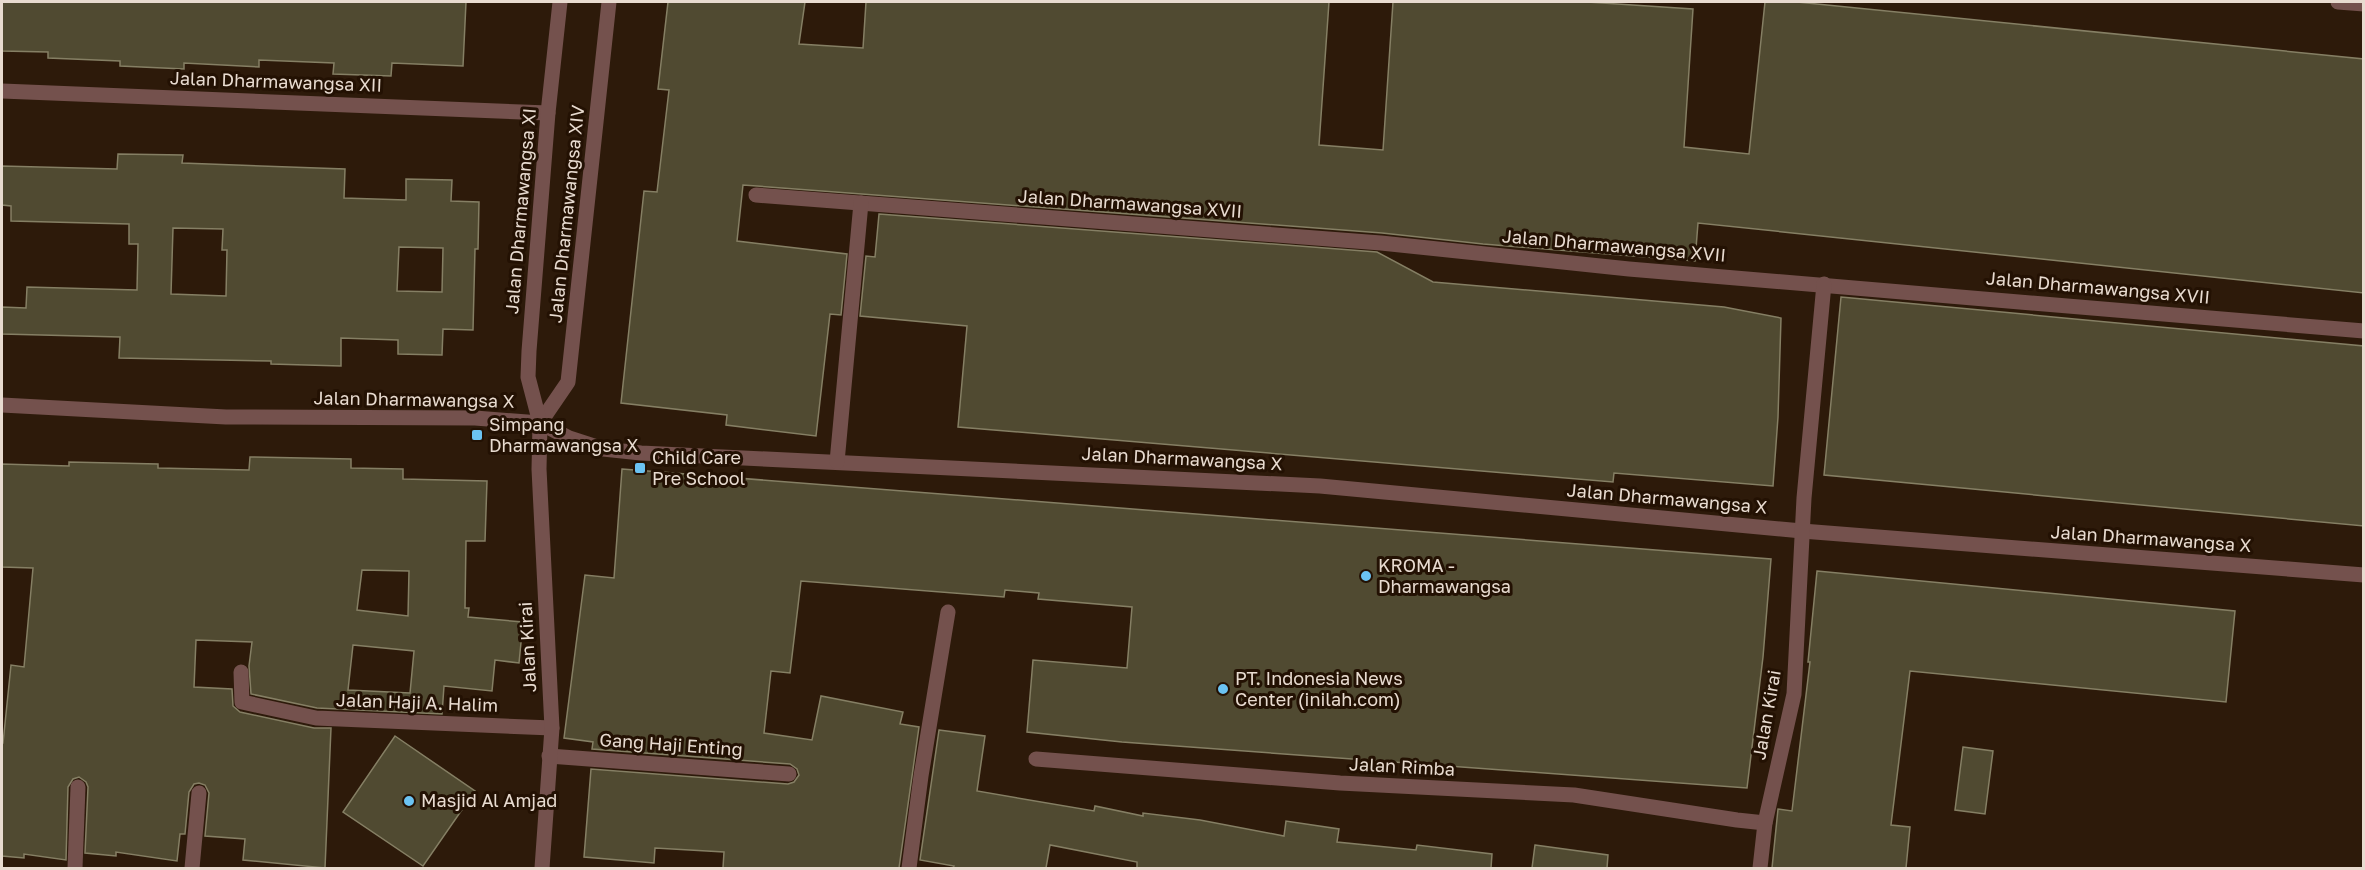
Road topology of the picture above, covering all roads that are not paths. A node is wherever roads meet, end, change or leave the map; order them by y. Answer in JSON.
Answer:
{"nodes":[{"id":1,"x":560,"y":2,"type":"edge"},
{"id":2,"x":609,"y":2,"type":"edge"},
{"id":3,"x":2338,"y":2,"type":"edge"},
{"id":4,"x":2364,"y":4,"type":"edge"},
{"id":5,"x":2,"y":91,"type":"edge"},
{"id":6,"x":548,"y":113,"type":"junction"},
{"id":7,"x":756,"y":195,"type":"dead end"},
{"id":8,"x":861,"y":203,"type":"junction"},
{"id":9,"x":1824,"y":284,"type":"junction"},
{"id":10,"x":2364,"y":331,"type":"edge"},
{"id":11,"x":2,"y":405,"type":"edge"},
{"id":12,"x":540,"y":423,"type":"junction"},
{"id":13,"x":837,"y":462,"type":"junction"},
{"id":14,"x":1802,"y":531,"type":"junction"},
{"id":15,"x":2364,"y":575,"type":"edge"},
{"id":16,"x":948,"y":612,"type":"dead end"},
{"id":17,"x":241,"y":672,"type":"dead end"},
{"id":18,"x":552,"y":728,"type":"junction"},
{"id":19,"x":549,"y":756,"type":"junction"},
{"id":20,"x":1036,"y":759,"type":"dead end"},
{"id":21,"x":789,"y":774,"type":"dead end"},
{"id":22,"x":78,"y":787,"type":"dead end"},
{"id":23,"x":199,"y":793,"type":"dead end"},
{"id":24,"x":1765,"y":823,"type":"junction"},
{"id":25,"x":75,"y":868,"type":"edge"},
{"id":26,"x":192,"y":868,"type":"edge"},
{"id":27,"x":542,"y":868,"type":"edge"},
{"id":28,"x":909,"y":868,"type":"edge"},
{"id":29,"x":1760,"y":868,"type":"edge"}],
"edges":[{"from":1,"to":6,"type":"street","name":"Jalan Dharmawangsa XI"},
{"from":2,"to":12,"type":"street","name":"Jalan Dharmawangsa XIV"},
{"from":3,"to":4,"type":"street"},
{"from":5,"to":6,"type":"street","name":"Jalan Dharmawangsa XII"},
{"from":6,"to":12,"type":"street","name":"Jalan Dharmawangsa XI"},
{"from":7,"to":8,"type":"street","name":"Jalan Dharmawangsa XVII"},
{"from":8,"to":9,"type":"street","name":"Jalan Dharmawangsa XVII"},
{"from":8,"to":13,"type":"street"},
{"from":9,"to":10,"type":"street","name":"Jalan Dharmawangsa XVII"},
{"from":9,"to":14,"type":"street","name":"Jalan Kirai"},
{"from":11,"to":12,"type":"street","name":"Jalan Dharmawangsa X"},
{"from":12,"to":13,"type":"street","name":"Jalan Dharmawangsa X"},
{"from":12,"to":18,"type":"street","name":"Jalan Kirai"},
{"from":13,"to":14,"type":"street","name":"Jalan Dharmawangsa X"},
{"from":14,"to":15,"type":"street","name":"Jalan Dharmawangsa X"},
{"from":14,"to":24,"type":"street","name":"Jalan Kirai"},
{"from":16,"to":28,"type":"street"},
{"from":17,"to":18,"type":"street","name":"Jalan Haji A. Halim"},
{"from":18,"to":19,"type":"street","name":"Jalan Kirai"},
{"from":19,"to":21,"type":"street","name":"Gang Haji Enting"},
{"from":19,"to":27,"type":"street","name":"Jalan Kirai"},
{"from":20,"to":24,"type":"street","name":"Jalan Rimba"},
{"from":22,"to":25,"type":"street"},
{"from":23,"to":26,"type":"street"},
{"from":24,"to":29,"type":"street","name":"Jalan Kirai"}]}
